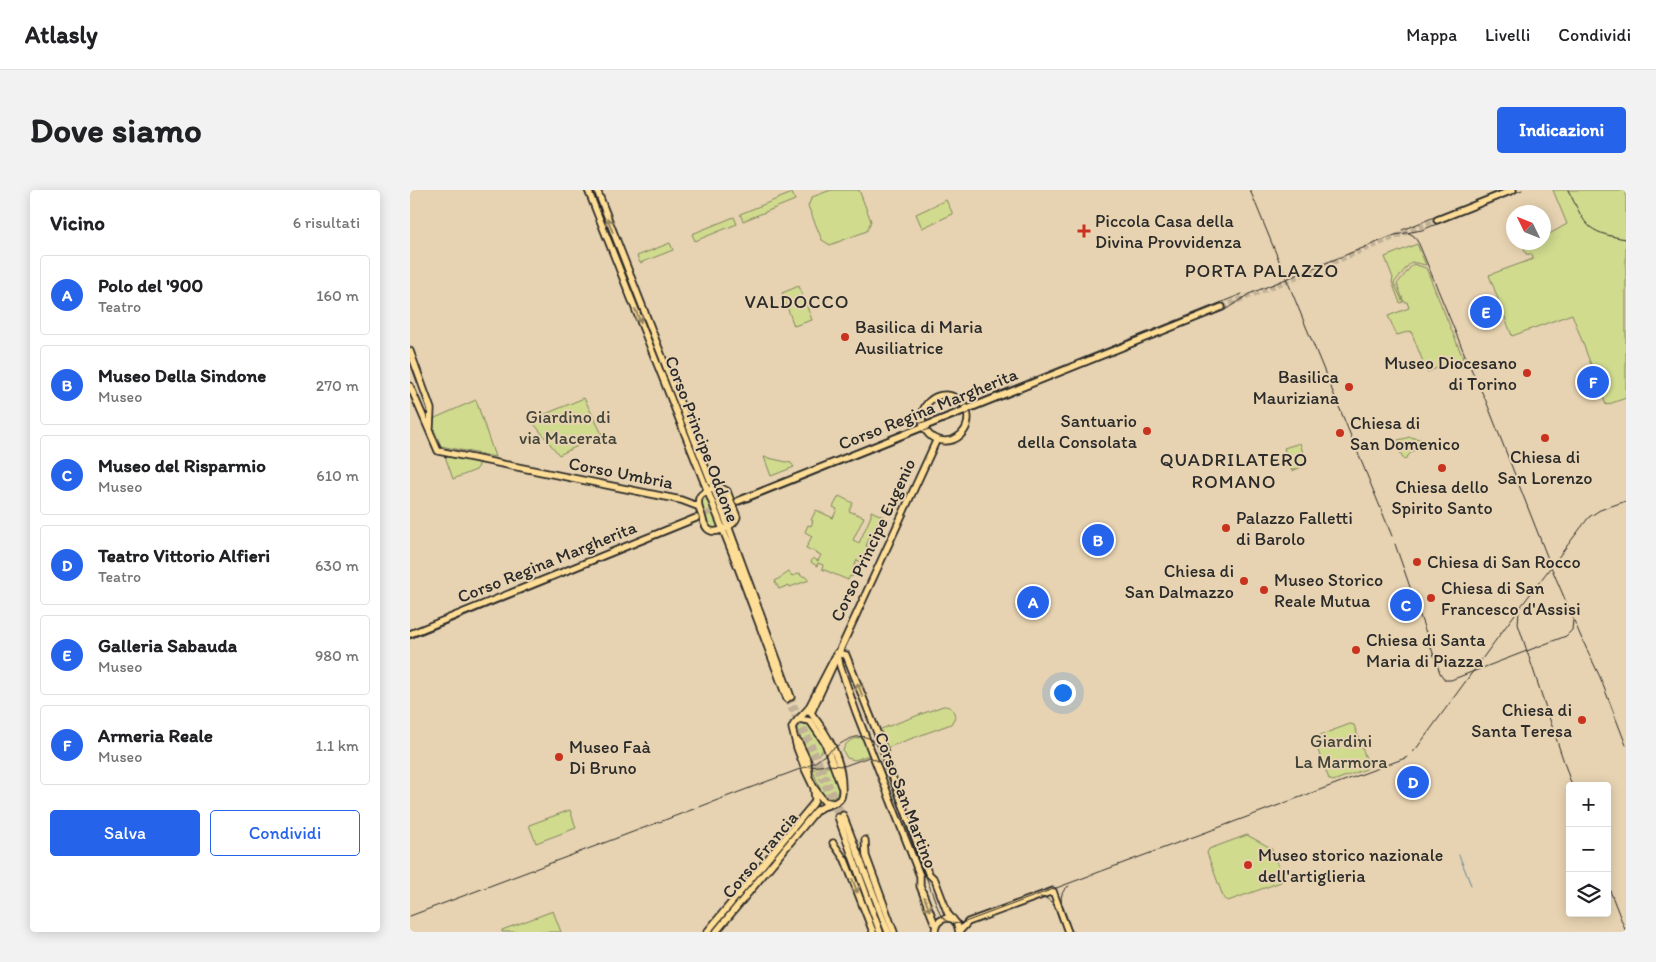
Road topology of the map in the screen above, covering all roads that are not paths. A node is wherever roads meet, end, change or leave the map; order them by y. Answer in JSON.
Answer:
{"nodes":[{"id":1,"x":588,"y":190,"type":"edge"},
{"id":2,"x":597,"y":190,"type":"edge"},
{"id":3,"x":1512,"y":190,"type":"edge"},
{"id":4,"x":1505,"y":192,"type":"edge"},
{"id":5,"x":1437,"y":219,"type":"tunnel mouth"},
{"id":6,"x":1222,"y":306,"type":"tunnel mouth"},
{"id":7,"x":410,"y":351,"type":"edge"},
{"id":8,"x":410,"y":386,"type":"edge"},
{"id":9,"x":967,"y":409,"type":"junction"},
{"id":10,"x":924,"y":426,"type":"junction"},
{"id":11,"x":430,"y":432,"type":"junction"},
{"id":12,"x":937,"y":439,"type":"junction"},
{"id":13,"x":710,"y":490,"type":"junction"},
{"id":14,"x":698,"y":498,"type":"junction"},
{"id":15,"x":681,"y":500,"type":"junction"},
{"id":16,"x":738,"y":501,"type":"tunnel mouth"},
{"id":17,"x":697,"y":506,"type":"junction"},
{"id":18,"x":696,"y":518,"type":"tunnel mouth"},
{"id":19,"x":725,"y":528,"type":"junction"},
{"id":20,"x":410,"y":634,"type":"edge"},
{"id":21,"x":837,"y":653,"type":"junction"},
{"id":22,"x":789,"y":698,"type":"tunnel mouth"},
{"id":23,"x":810,"y":711,"type":"junction"},
{"id":24,"x":798,"y":720,"type":"junction"},
{"id":25,"x":825,"y":738,"type":"junction"},
{"id":26,"x":814,"y":788,"type":"junction"},
{"id":27,"x":832,"y":803,"type":"junction"},
{"id":28,"x":865,"y":840,"type":"dead end"},
{"id":29,"x":833,"y":843,"type":"dead end"},
{"id":30,"x":953,"y":920,"type":"junction"},
{"id":31,"x":968,"y":922,"type":"junction"},
{"id":32,"x":936,"y":929,"type":"edge"},
{"id":33,"x":707,"y":932,"type":"edge"},
{"id":34,"x":716,"y":932,"type":"edge"},
{"id":35,"x":873,"y":932,"type":"edge"},
{"id":36,"x":880,"y":932,"type":"edge"},
{"id":37,"x":888,"y":932,"type":"edge"},
{"id":38,"x":894,"y":932,"type":"edge"},
{"id":39,"x":959,"y":932,"type":"edge"},
{"id":40,"x":1068,"y":932,"type":"edge"}],
"edges":[{"from":1,"to":13,"type":"main road","name":"Corso Principe Oddone","one_way":true},
{"from":13,"to":2,"type":"main road","name":"Corso Principe Oddone","one_way":true},
{"from":3,"to":4,"type":"main road"},
{"from":4,"to":5,"type":"main road"},
{"from":6,"to":9,"type":"main road","name":"Corso Regina Margherita"},
{"from":7,"to":11,"type":"main road"},
{"from":8,"to":11,"type":"main road"},
{"from":9,"to":10,"type":"main road","name":"Corso Regina Margherita"},
{"from":9,"to":10,"type":"main road"},
{"from":9,"to":12,"type":"main road"},
{"from":10,"to":12,"type":"main road"},
{"from":10,"to":16,"type":"main road","name":"Corso Regina Margherita"},
{"from":11,"to":15,"type":"main road","name":"Corso Umbria"},
{"from":12,"to":21,"type":"main road","name":"Corso Principe Eugenio"},
{"from":13,"to":14,"type":"main road"},
{"from":13,"to":19,"type":"main road","name":"Corso Principe Oddone"},
{"from":13,"to":19,"type":"main road","name":"Corso Principe Oddone"},
{"from":14,"to":15,"type":"main road","name":"Corso Umbria"},
{"from":14,"to":17,"type":"main road"},
{"from":15,"to":17,"type":"main road","name":"Corso Umbria"},
{"from":17,"to":19,"type":"main road","name":"Corso Principe Oddone"},
{"from":18,"to":20,"type":"main road","name":"Corso Regina Margherita"},
{"from":19,"to":22,"type":"main road","name":"Corso Principe Oddone"},
{"from":21,"to":23,"type":"main road","name":"Corso Principe Eugenio"},
{"from":30,"to":21,"type":"main road","name":"Corso San Martino","one_way":true},
{"from":21,"to":32,"type":"main road","name":"Corso San Martino","one_way":true},
{"from":23,"to":24,"type":"main road","name":"Corso Principe Eugenio"},
{"from":23,"to":25,"type":"main road"},
{"from":24,"to":25,"type":"main road"},
{"from":24,"to":26,"type":"main road"},
{"from":25,"to":27,"type":"main road"},
{"from":26,"to":27,"type":"main road"},
{"from":26,"to":33,"type":"main road","name":"Corso Francia"},
{"from":27,"to":34,"type":"main road","name":"Corso Francia"},
{"from":28,"to":38,"type":"main road"},
{"from":29,"to":35,"type":"main road","one_way":true},
{"from":30,"to":31,"type":"main road"},
{"from":30,"to":32,"type":"main road"},
{"from":30,"to":39,"type":"main road","name":"Corso San Martino"},
{"from":31,"to":39,"type":"main road"},
{"from":31,"to":40,"type":"main road"},
{"from":36,"to":37,"type":"main road"}]}
